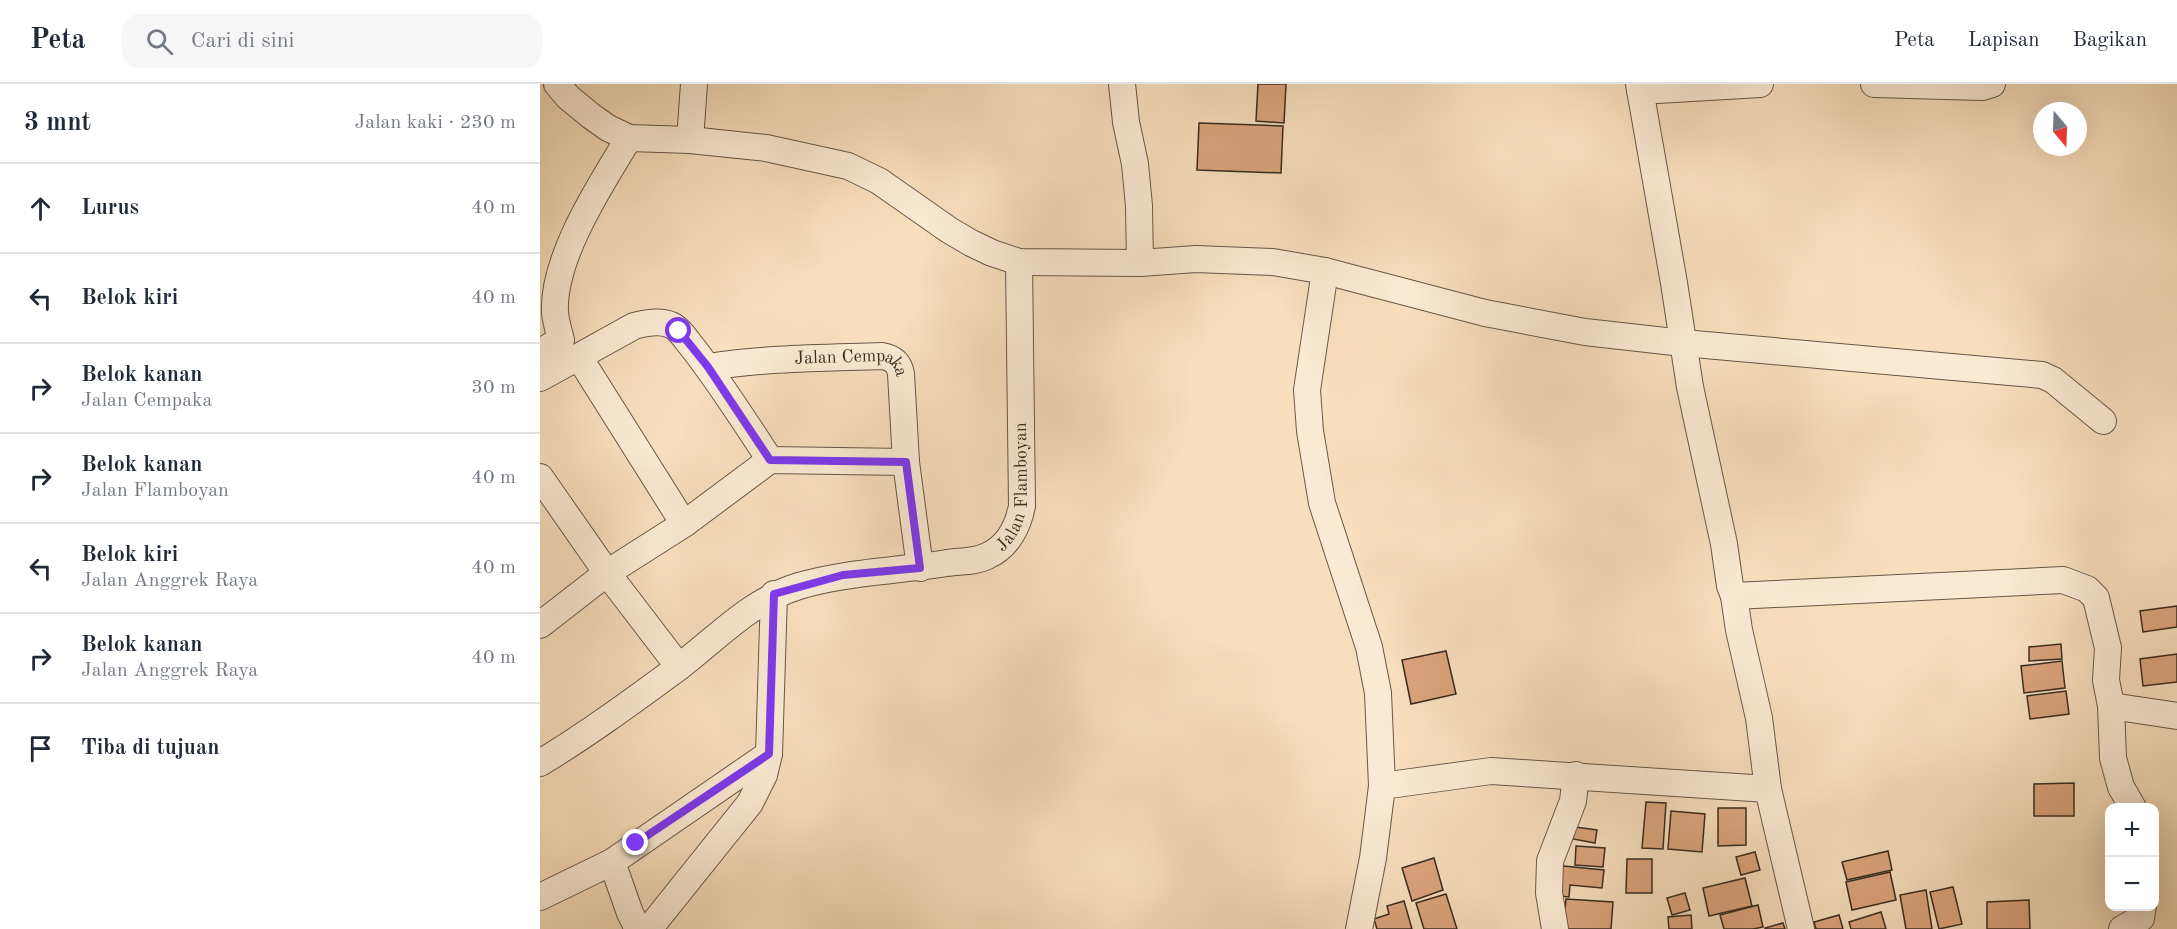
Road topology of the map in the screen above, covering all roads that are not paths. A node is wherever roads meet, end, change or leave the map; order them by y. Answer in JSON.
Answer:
{"nodes":[{"id":1,"x":557,"y":84,"type":"edge"},
{"id":2,"x":694,"y":84,"type":"edge"},
{"id":3,"x":1122,"y":84,"type":"edge"},
{"id":4,"x":1760,"y":84,"type":"edge"},
{"id":5,"x":1874,"y":84,"type":"edge"},
{"id":6,"x":1992,"y":84,"type":"edge"},
{"id":7,"x":1640,"y":88,"type":"edge"},
{"id":8,"x":628,"y":138,"type":"junction"},
{"id":9,"x":690,"y":140,"type":"junction"},
{"id":10,"x":1019,"y":262,"type":"junction"},
{"id":11,"x":1140,"y":263,"type":"junction"},
{"id":12,"x":1325,"y":271,"type":"junction"},
{"id":13,"x":1683,"y":343,"type":"junction"},
{"id":14,"x":540,"y":352,"type":"edge"},
{"id":15,"x":579,"y":357,"type":"junction"},
{"id":16,"x":708,"y":367,"type":"junction"},
{"id":17,"x":540,"y":378,"type":"edge"},
{"id":18,"x":2103,"y":421,"type":"dead end"},
{"id":19,"x":770,"y":460,"type":"junction"},
{"id":20,"x":906,"y":462,"type":"junction"},
{"id":21,"x":540,"y":477,"type":"edge"},
{"id":22,"x":684,"y":524,"type":"junction"},
{"id":23,"x":920,"y":568,"type":"junction"},
{"id":24,"x":607,"y":573,"type":"junction"},
{"id":25,"x":774,"y":594,"type":"junction"},
{"id":26,"x":1734,"y":596,"type":"junction"},
{"id":27,"x":540,"y":625,"type":"edge"},
{"id":28,"x":679,"y":667,"type":"junction"},
{"id":29,"x":2111,"y":706,"type":"junction"},
{"id":30,"x":2177,"y":716,"type":"edge"},
{"id":31,"x":769,"y":754,"type":"junction"},
{"id":32,"x":540,"y":763,"type":"edge"},
{"id":33,"x":1576,"y":775,"type":"junction"},
{"id":34,"x":1382,"y":786,"type":"junction"},
{"id":35,"x":1768,"y":789,"type":"junction"},
{"id":36,"x":2130,"y":803,"type":"edge"},
{"id":37,"x":612,"y":862,"type":"junction"},
{"id":38,"x":540,"y":897,"type":"edge"},
{"id":39,"x":638,"y":929,"type":"edge"},
{"id":40,"x":649,"y":929,"type":"edge"},
{"id":41,"x":1359,"y":929,"type":"edge"},
{"id":42,"x":1555,"y":929,"type":"edge"},
{"id":43,"x":1801,"y":929,"type":"edge"}],
"edges":[{"from":1,"to":8,"type":"street"},
{"from":2,"to":9,"type":"street"},
{"from":3,"to":11,"type":"street"},
{"from":4,"to":7,"type":"street"},
{"from":5,"to":6,"type":"street"},
{"from":7,"to":13,"type":"street"},
{"from":8,"to":9,"type":"street"},
{"from":8,"to":14,"type":"street"},
{"from":9,"to":10,"type":"street"},
{"from":10,"to":11,"type":"street"},
{"from":10,"to":23,"type":"street","name":"Jalan Flamboyan"},
{"from":11,"to":12,"type":"street"},
{"from":12,"to":13,"type":"street"},
{"from":12,"to":34,"type":"street"},
{"from":13,"to":18,"type":"street"},
{"from":13,"to":26,"type":"street"},
{"from":15,"to":16,"type":"street"},
{"from":15,"to":17,"type":"street"},
{"from":15,"to":22,"type":"street"},
{"from":16,"to":19,"type":"street"},
{"from":16,"to":20,"type":"street","name":"Jalan Cempaka"},
{"from":19,"to":20,"type":"street"},
{"from":19,"to":22,"type":"street"},
{"from":20,"to":23,"type":"street","name":"Jalan Cempaka"},
{"from":21,"to":24,"type":"street"},
{"from":22,"to":24,"type":"street"},
{"from":23,"to":25,"type":"street","name":"Jalan Flamboyan"},
{"from":24,"to":27,"type":"street"},
{"from":24,"to":28,"type":"street"},
{"from":25,"to":28,"type":"street","name":"Jalan Flamboyan"},
{"from":25,"to":31,"type":"street"},
{"from":26,"to":29,"type":"street"},
{"from":26,"to":35,"type":"street"},
{"from":28,"to":32,"type":"street","name":"Jalan Flamboyan"},
{"from":29,"to":30,"type":"street"},
{"from":29,"to":36,"type":"street"},
{"from":31,"to":37,"type":"street"},
{"from":31,"to":40,"type":"street"},
{"from":33,"to":34,"type":"street"},
{"from":33,"to":35,"type":"street"},
{"from":33,"to":42,"type":"street"},
{"from":34,"to":41,"type":"street"},
{"from":35,"to":43,"type":"street"},
{"from":37,"to":38,"type":"street"},
{"from":37,"to":39,"type":"street"}]}
